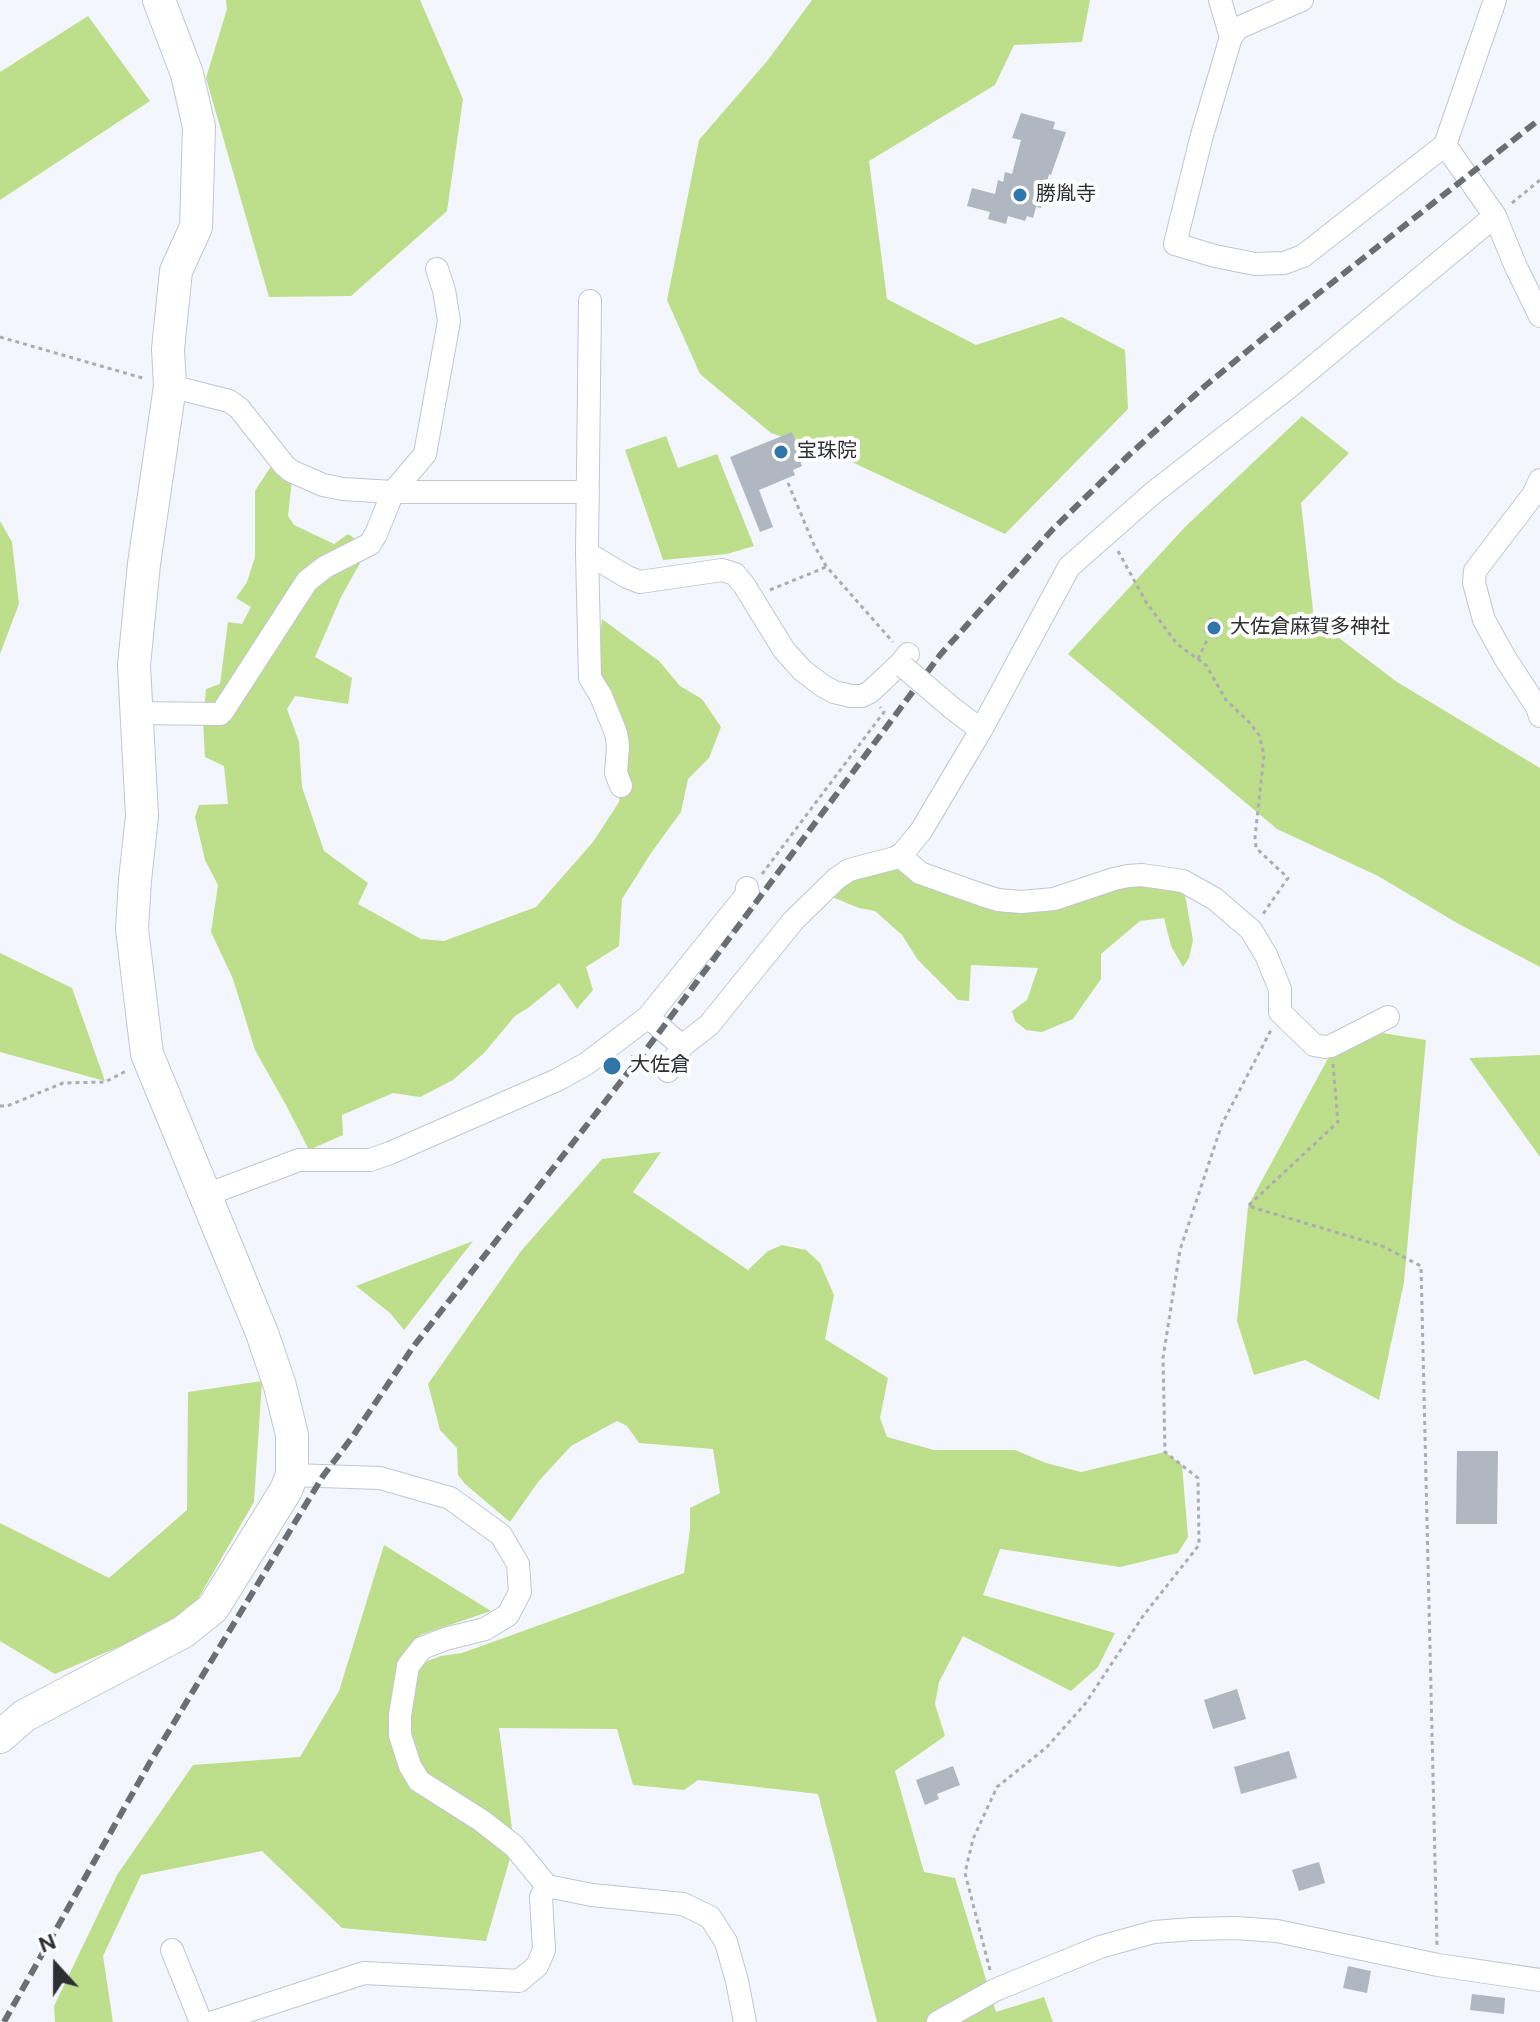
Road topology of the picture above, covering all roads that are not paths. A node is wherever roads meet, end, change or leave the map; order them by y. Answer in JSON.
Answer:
{"nodes":[{"id":1,"x":159,"y":0,"type":"edge"},
{"id":2,"x":1220,"y":0,"type":"edge"},
{"id":3,"x":1302,"y":0,"type":"edge"},
{"id":4,"x":1495,"y":0,"type":"edge"},
{"id":5,"x":1231,"y":37,"type":"junction"},
{"id":6,"x":1445,"y":145,"type":"junction"},
{"id":7,"x":1495,"y":216,"type":"junction"},
{"id":8,"x":437,"y":269,"type":"dead end"},
{"id":9,"x":590,"y":301,"type":"dead end"},
{"id":10,"x":1540,"y":316,"type":"edge"},
{"id":11,"x":170,"y":386,"type":"junction"},
{"id":12,"x":1540,"y":480,"type":"edge"},
{"id":13,"x":393,"y":492,"type":"junction"},
{"id":14,"x":588,"y":492,"type":"junction"},
{"id":15,"x":587,"y":553,"type":"junction"},
{"id":16,"x":136,"y":713,"type":"junction"},
{"id":17,"x":1540,"y":716,"type":"edge"},
{"id":18,"x":981,"y":730,"type":"junction"},
{"id":19,"x":621,"y":786,"type":"dead end"},
{"id":20,"x":903,"y":853,"type":"junction"},
{"id":21,"x":747,"y":890,"type":"road end"},
{"id":22,"x":648,"y":1017,"type":"junction"},
{"id":23,"x":1388,"y":1017,"type":"dead end"},
{"id":24,"x":682,"y":1046,"type":"junction"},
{"id":25,"x":658,"y":1070,"type":"road end"},
{"id":26,"x":206,"y":1195,"type":"junction"},
{"id":27,"x":292,"y":1475,"type":"junction"},
{"id":28,"x":0,"y":1737,"type":"edge"},
{"id":29,"x":547,"y":1886,"type":"junction"},
{"id":30,"x":172,"y":1950,"type":"dead end"},
{"id":31,"x":1540,"y":1980,"type":"edge"},
{"id":32,"x":201,"y":2022,"type":"edge"},
{"id":33,"x":214,"y":2022,"type":"edge"},
{"id":34,"x":745,"y":2022,"type":"edge"},
{"id":35,"x":938,"y":2022,"type":"edge"}],
"edges":[{"from":1,"to":11,"type":"street"},
{"from":2,"to":5,"type":"street"},
{"from":3,"to":5,"type":"street"},
{"from":4,"to":6,"type":"street"},
{"from":5,"to":6,"type":"street"},
{"from":6,"to":7,"type":"street"},
{"from":7,"to":10,"type":"street"},
{"from":7,"to":18,"type":"street"},
{"from":8,"to":13,"type":"street"},
{"from":9,"to":14,"type":"street"},
{"from":11,"to":13,"type":"street"},
{"from":11,"to":16,"type":"street"},
{"from":12,"to":17,"type":"street"},
{"from":13,"to":14,"type":"street"},
{"from":13,"to":16,"type":"street"},
{"from":14,"to":15,"type":"street"},
{"from":15,"to":18,"type":"street","bridge":true},
{"from":15,"to":19,"type":"street"},
{"from":16,"to":26,"type":"street"},
{"from":18,"to":20,"type":"street"},
{"from":20,"to":23,"type":"street"},
{"from":20,"to":24,"type":"street"},
{"from":21,"to":22,"type":"street"},
{"from":22,"to":24,"type":"street"},
{"from":22,"to":26,"type":"street"},
{"from":24,"to":25,"type":"street"},
{"from":26,"to":27,"type":"street"},
{"from":27,"to":28,"type":"street"},
{"from":27,"to":29,"type":"street"},
{"from":29,"to":33,"type":"street"},
{"from":29,"to":34,"type":"street"},
{"from":30,"to":32,"type":"street"},
{"from":31,"to":35,"type":"street"}]}
